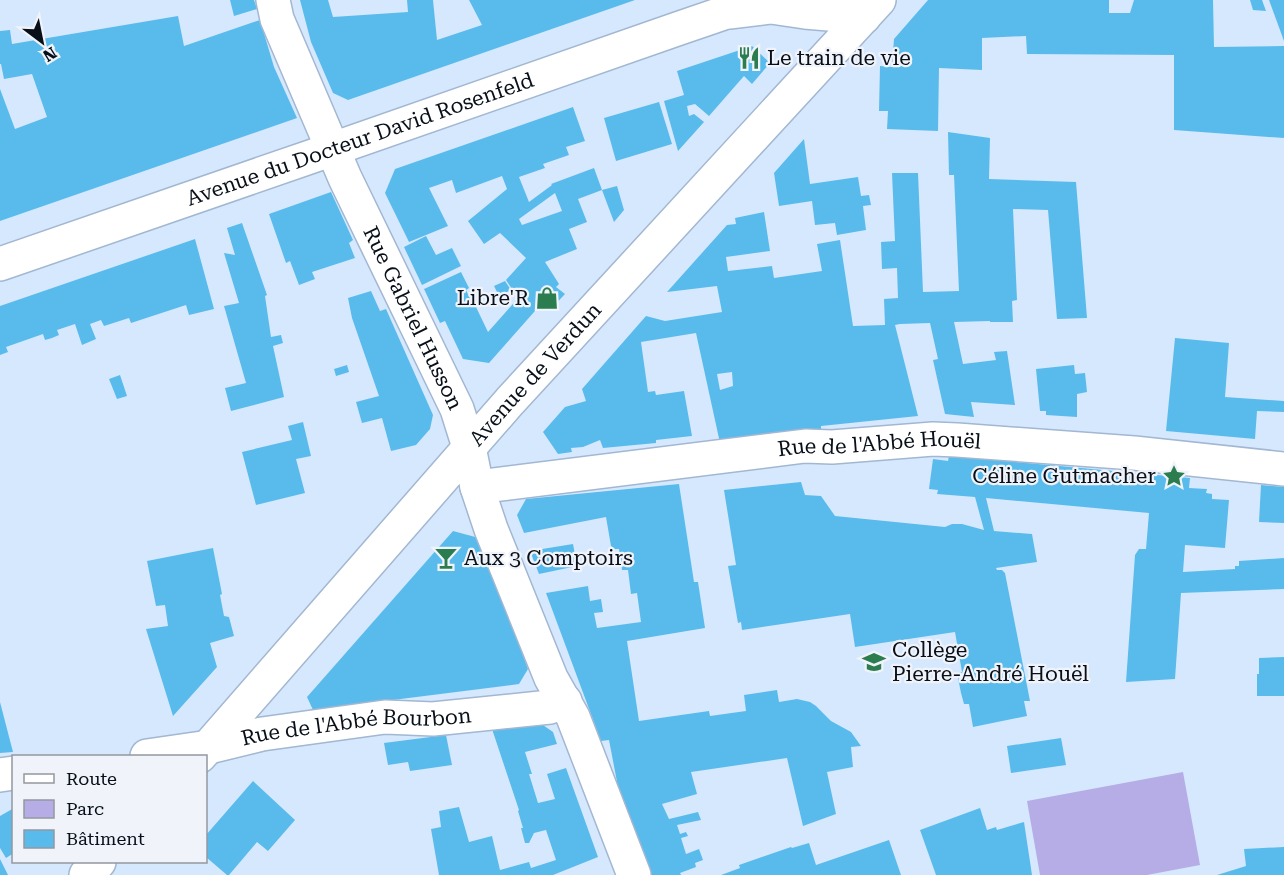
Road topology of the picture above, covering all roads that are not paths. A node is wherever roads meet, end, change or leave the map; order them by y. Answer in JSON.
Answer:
{"nodes":[{"id":1,"x":273,"y":0,"type":"edge"},
{"id":2,"x":753,"y":0,"type":"edge"},
{"id":3,"x":872,"y":8,"type":"edge"},
{"id":4,"x":721,"y":14,"type":"junction"},
{"id":5,"x":333,"y":150,"type":"junction"},
{"id":6,"x":0,"y":264,"type":"edge"},
{"id":7,"x":469,"y":447,"type":"junction"},
{"id":8,"x":1284,"y":470,"type":"edge"},
{"id":9,"x":477,"y":487,"type":"junction"},
{"id":10,"x":565,"y":701,"type":"junction"},
{"id":11,"x":204,"y":752,"type":"edge"},
{"id":12,"x":161,"y":755,"type":"edge"},
{"id":13,"x":97,"y":863,"type":"edge"},
{"id":14,"x":86,"y":875,"type":"edge"},
{"id":15,"x":634,"y":875,"type":"edge"}],
"edges":[{"from":1,"to":5,"type":"street","name":"Rue Gabriel Husson"},
{"from":2,"to":4,"type":"street","name":"Avenue du Docteur David Rosenfeld"},
{"from":3,"to":4,"type":"street","name":"Avenue du Docteur David Rosenfeld"},
{"from":3,"to":7,"type":"street","name":"Avenue de Verdun"},
{"from":4,"to":5,"type":"street","name":"Avenue du Docteur David Rosenfeld"},
{"from":5,"to":6,"type":"street","name":"Avenue du Docteur David Rosenfeld"},
{"from":5,"to":7,"type":"street","name":"Rue Gabriel Husson"},
{"from":7,"to":9,"type":"street","name":"Rue Gabriel Husson"},
{"from":7,"to":11,"type":"street","name":"Avenue de Verdun"},
{"from":8,"to":9,"type":"street","name":"Rue de l'Abbé Houël"},
{"from":9,"to":10,"type":"street","name":"Rue Gabriel Husson"},
{"from":10,"to":11,"type":"street","name":"Rue de l'Abbé Bourbon"},
{"from":10,"to":15,"type":"street","name":"Rue Gabriel Husson"},
{"from":11,"to":12,"type":"street","name":"Rue de l'Abbé Bourbon"},
{"from":13,"to":14,"type":"street"}]}
